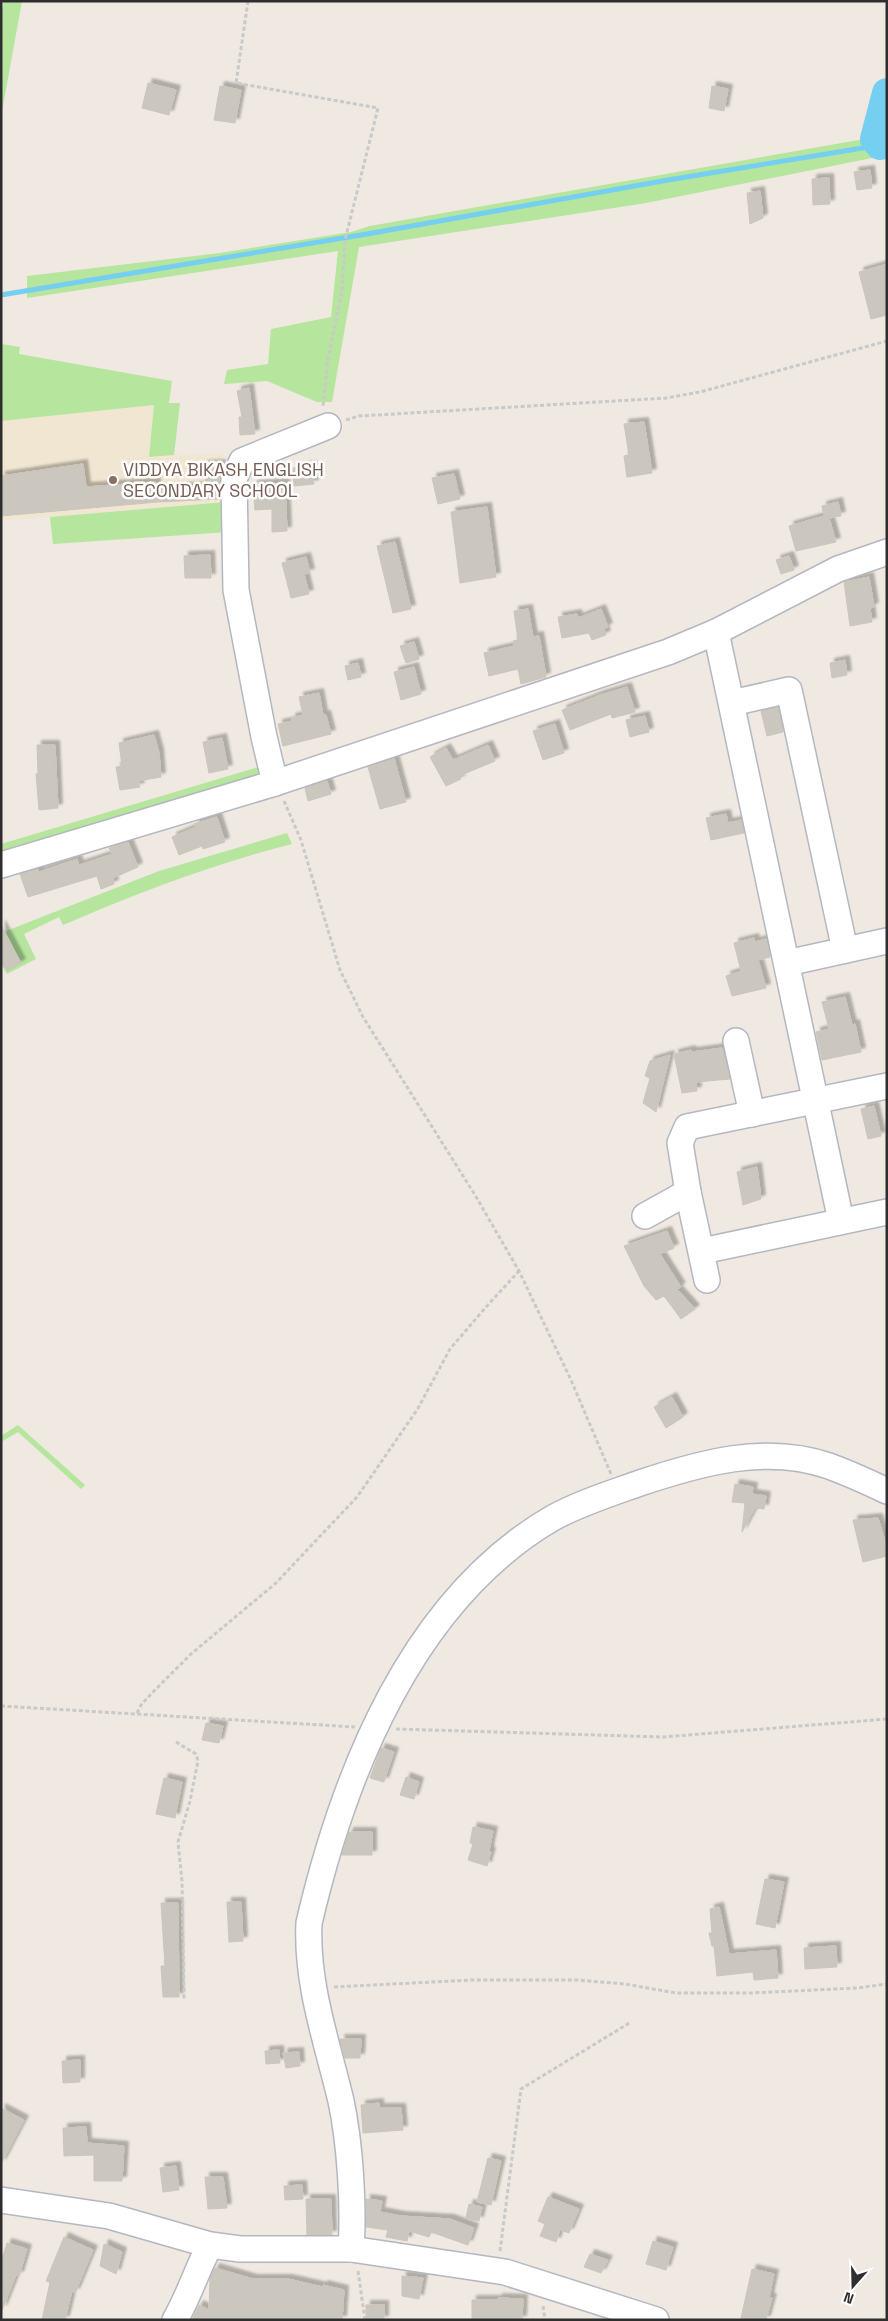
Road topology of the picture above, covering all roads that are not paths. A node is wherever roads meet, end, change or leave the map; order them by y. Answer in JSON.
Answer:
{"nodes":[{"id":1,"x":324,"y":427,"type":"road end"},
{"id":2,"x":887,"y":552,"type":"edge"},
{"id":3,"x":716,"y":632,"type":"junction"},
{"id":4,"x":732,"y":703,"type":"junction"},
{"id":5,"x":276,"y":783,"type":"junction"},
{"id":6,"x":1,"y":866,"type":"edge"},
{"id":7,"x":887,"y":941,"type":"edge"},
{"id":8,"x":845,"y":950,"type":"junction"},
{"id":9,"x":786,"y":963,"type":"junction"},
{"id":10,"x":736,"y":1041,"type":"dead end"},
{"id":11,"x":887,"y":1086,"type":"edge"},
{"id":12,"x":816,"y":1100,"type":"junction"},
{"id":13,"x":752,"y":1114,"type":"junction"},
{"id":14,"x":688,"y":1192,"type":"junction"},
{"id":15,"x":887,"y":1212,"type":"edge"},
{"id":16,"x":645,"y":1216,"type":"dead end"},
{"id":17,"x":841,"y":1221,"type":"junction"},
{"id":18,"x":702,"y":1251,"type":"junction"},
{"id":19,"x":707,"y":1280,"type":"dead end"},
{"id":20,"x":887,"y":1490,"type":"edge"},
{"id":21,"x":1,"y":2200,"type":"edge"},
{"id":22,"x":210,"y":2245,"type":"junction"},
{"id":23,"x":351,"y":2249,"type":"junction"},
{"id":24,"x":176,"y":2320,"type":"edge"},
{"id":25,"x":656,"y":2320,"type":"edge"}],
"edges":[{"from":1,"to":5,"type":"street"},
{"from":2,"to":3,"type":"street"},
{"from":3,"to":4,"type":"street"},
{"from":3,"to":5,"type":"street"},
{"from":4,"to":8,"type":"street"},
{"from":4,"to":9,"type":"street"},
{"from":5,"to":6,"type":"street"},
{"from":7,"to":8,"type":"street"},
{"from":8,"to":9,"type":"street"},
{"from":9,"to":12,"type":"street"},
{"from":10,"to":13,"type":"street"},
{"from":11,"to":12,"type":"street"},
{"from":12,"to":13,"type":"street"},
{"from":12,"to":17,"type":"street"},
{"from":13,"to":14,"type":"street"},
{"from":14,"to":16,"type":"street"},
{"from":14,"to":18,"type":"street"},
{"from":15,"to":17,"type":"street"},
{"from":17,"to":18,"type":"street"},
{"from":18,"to":19,"type":"street"},
{"from":20,"to":23,"type":"street"},
{"from":21,"to":22,"type":"street"},
{"from":22,"to":23,"type":"street"},
{"from":22,"to":24,"type":"street"},
{"from":23,"to":25,"type":"street"}]}
